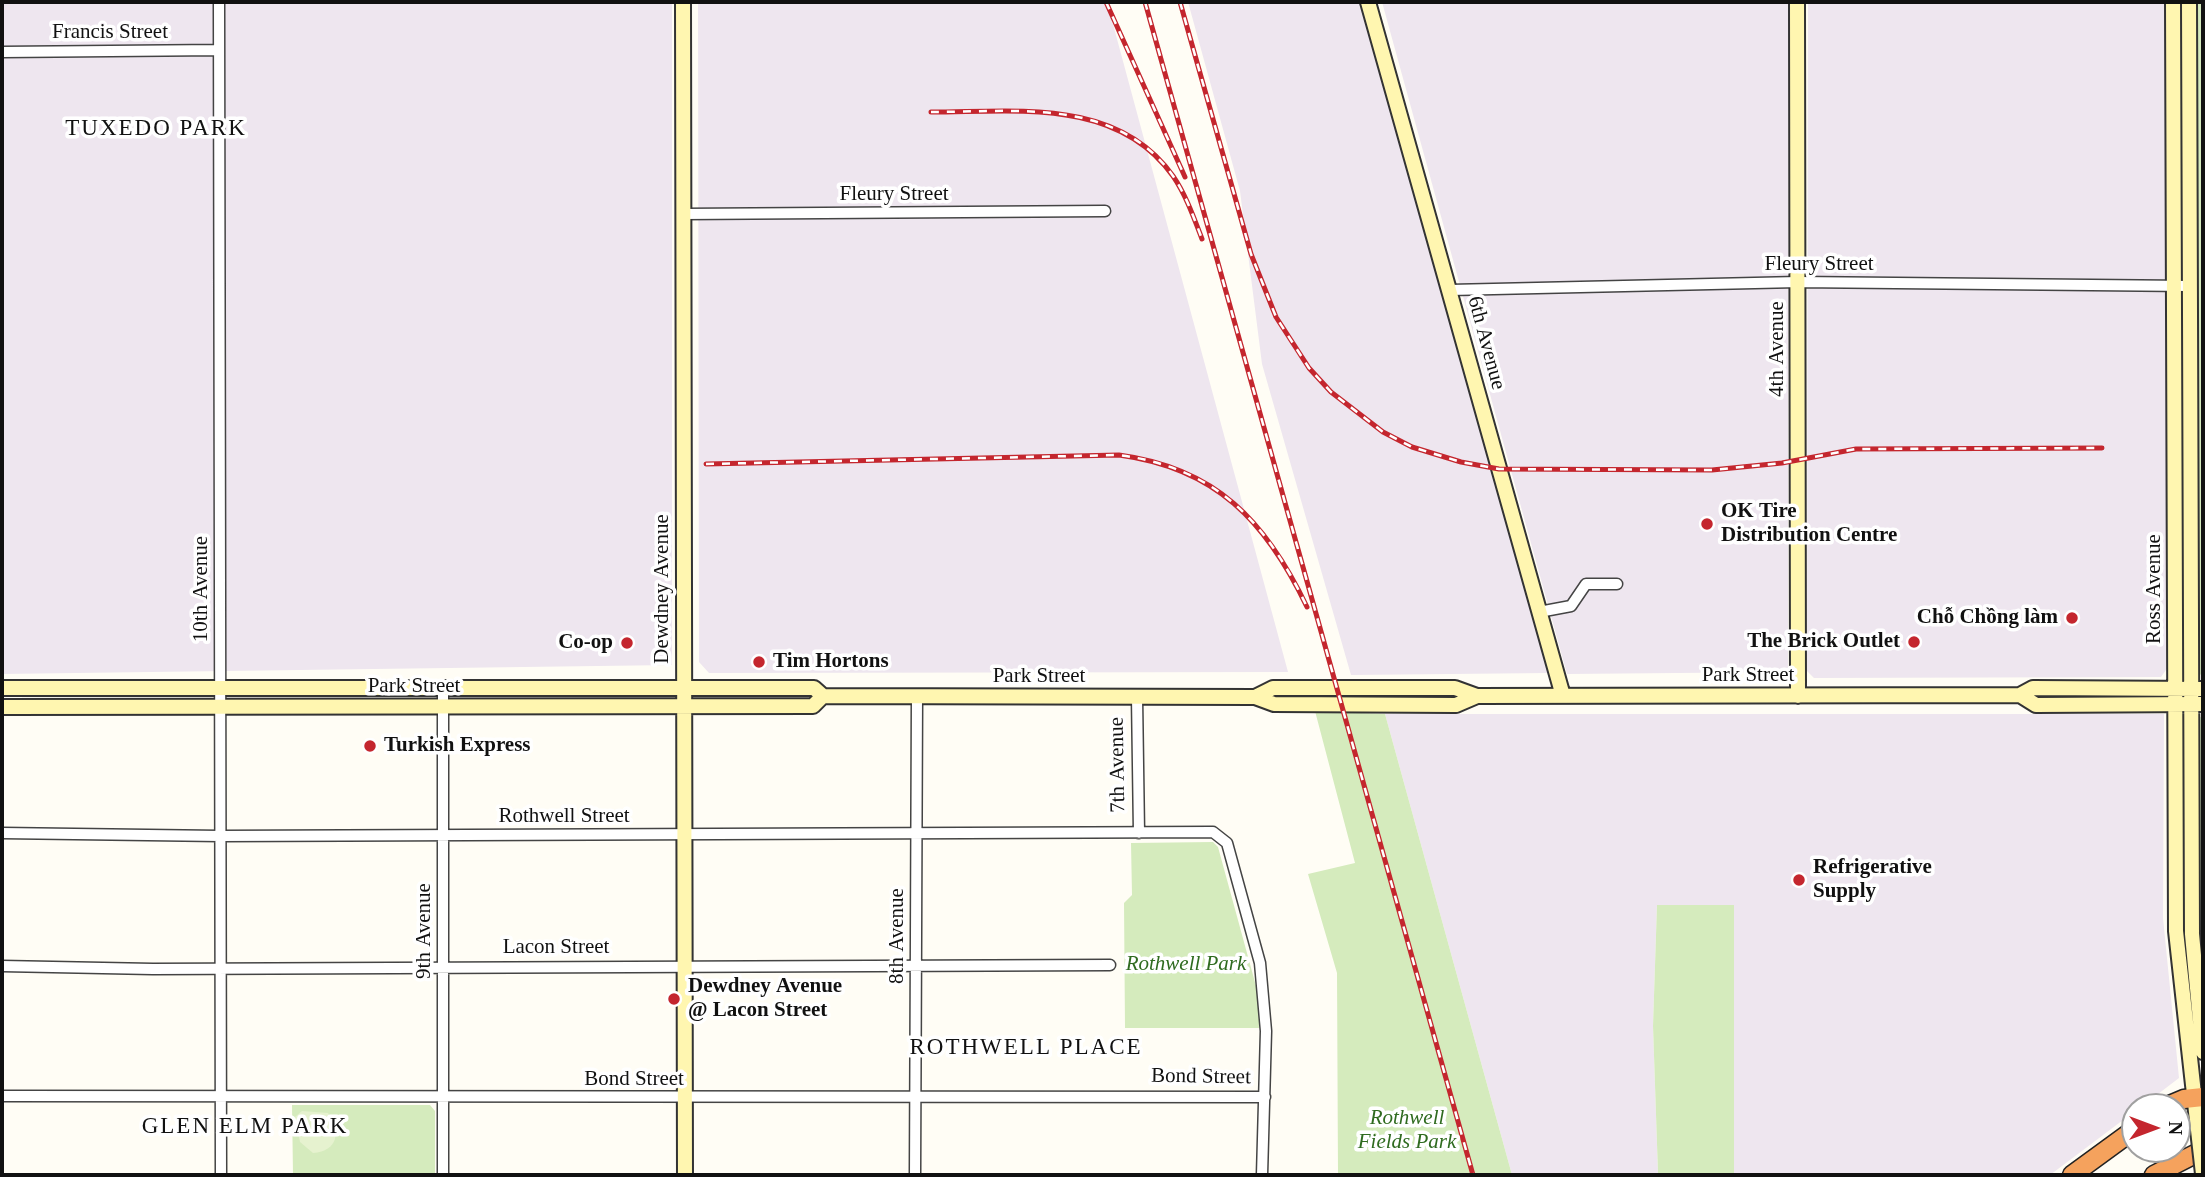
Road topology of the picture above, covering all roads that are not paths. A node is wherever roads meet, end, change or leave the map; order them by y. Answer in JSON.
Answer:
{"nodes":[{"id":1,"x":219,"y":2,"type":"edge"},
{"id":2,"x":683,"y":2,"type":"edge"},
{"id":3,"x":1368,"y":2,"type":"edge"},
{"id":4,"x":1797,"y":2,"type":"edge"},
{"id":5,"x":2173,"y":2,"type":"edge"},
{"id":6,"x":2189,"y":2,"type":"edge"},
{"id":7,"x":219,"y":50,"type":"junction"},
{"id":8,"x":2,"y":52,"type":"edge"},
{"id":9,"x":1105,"y":211,"type":"dead end"},
{"id":10,"x":683,"y":214,"type":"junction"},
{"id":11,"x":1798,"y":282,"type":"junction"},
{"id":12,"x":2172,"y":286,"type":"junction"},
{"id":13,"x":2189,"y":286,"type":"junction"},
{"id":14,"x":1450,"y":290,"type":"junction"},
{"id":15,"x":1617,"y":584,"type":"dead end"},
{"id":16,"x":1539,"y":612,"type":"junction"},
{"id":17,"x":2,"y":688,"type":"edge"},
{"id":18,"x":220,"y":688,"type":"junction"},
{"id":19,"x":443,"y":688,"type":"junction"},
{"id":20,"x":683,"y":688,"type":"junction"},
{"id":21,"x":823,"y":696,"type":"junction"},
{"id":22,"x":917,"y":696,"type":"junction"},
{"id":23,"x":1137,"y":696,"type":"junction"},
{"id":24,"x":1563,"y":696,"type":"junction"},
{"id":25,"x":1798,"y":696,"type":"junction"},
{"id":26,"x":2190,"y":696,"type":"edge"},
{"id":27,"x":2,"y":707,"type":"edge"},
{"id":28,"x":220,"y":707,"type":"junction"},
{"id":29,"x":443,"y":707,"type":"junction"},
{"id":30,"x":683,"y":707,"type":"junction"},
{"id":31,"x":2,"y":833,"type":"edge"},
{"id":32,"x":1139,"y":833,"type":"junction"},
{"id":33,"x":916,"y":834,"type":"junction"},
{"id":34,"x":443,"y":835,"type":"junction"},
{"id":35,"x":684,"y":835,"type":"junction"},
{"id":36,"x":220,"y":836,"type":"junction"},
{"id":37,"x":684,"y":965,"type":"junction"},
{"id":38,"x":1110,"y":965,"type":"dead end"},
{"id":39,"x":2,"y":966,"type":"edge"},
{"id":40,"x":916,"y":966,"type":"junction"},
{"id":41,"x":443,"y":967,"type":"junction"},
{"id":42,"x":220,"y":968,"type":"junction"},
{"id":43,"x":2203,"y":1052,"type":"edge"},
{"id":44,"x":2,"y":1096,"type":"edge"},
{"id":45,"x":915,"y":1097,"type":"junction"},
{"id":46,"x":1265,"y":1097,"type":"junction"},
{"id":47,"x":443,"y":1098,"type":"junction"},
{"id":48,"x":685,"y":1098,"type":"junction"},
{"id":49,"x":2198,"y":1098,"type":"edge"},
{"id":50,"x":220,"y":1099,"type":"junction"},
{"id":51,"x":2121,"y":1139,"type":"edge"},
{"id":52,"x":2203,"y":1150,"type":"edge"},
{"id":53,"x":2203,"y":1174,"type":"edge"},
{"id":54,"x":221,"y":1175,"type":"edge"},
{"id":55,"x":443,"y":1175,"type":"edge"},
{"id":56,"x":685,"y":1175,"type":"edge"},
{"id":57,"x":915,"y":1175,"type":"edge"},
{"id":58,"x":1262,"y":1175,"type":"edge"},
{"id":59,"x":2072,"y":1175,"type":"edge"},
{"id":60,"x":2154,"y":1175,"type":"edge"}],
"edges":[{"from":1,"to":7,"type":"street","name":"10th Avenue"},
{"from":2,"to":10,"type":"main road","name":"Dewdney Avenue"},
{"from":3,"to":14,"type":"main road","name":"6th Avenue"},
{"from":4,"to":11,"type":"main road","name":"4th Avenue"},
{"from":5,"to":12,"type":"main road","name":"Ross Avenue"},
{"from":6,"to":13,"type":"main road","name":"Ross Avenue"},
{"from":7,"to":8,"type":"street","name":"Francis Street"},
{"from":7,"to":18,"type":"street","name":"10th Avenue"},
{"from":9,"to":10,"type":"street","name":"Fleury Street"},
{"from":10,"to":20,"type":"main road","name":"Dewdney Avenue"},
{"from":11,"to":12,"type":"street","name":"Fleury Street"},
{"from":11,"to":14,"type":"street","name":"Fleury Street"},
{"from":11,"to":25,"type":"main road","name":"4th Avenue"},
{"from":12,"to":13,"type":"street","name":"Fleury Street"},
{"from":12,"to":26,"type":"main road","name":"Ross Avenue"},
{"from":13,"to":26,"type":"main road","name":"Ross Avenue"},
{"from":14,"to":16,"type":"main road","name":"6th Avenue"},
{"from":15,"to":16,"type":"street"},
{"from":16,"to":24,"type":"main road","name":"6th Avenue"},
{"from":17,"to":18,"type":"main road","name":"Park Street"},
{"from":18,"to":19,"type":"main road","name":"Park Street"},
{"from":18,"to":28,"type":"street","name":"10th Avenue"},
{"from":19,"to":20,"type":"main road","name":"Park Street"},
{"from":19,"to":29,"type":"street","name":"9th Avenue"},
{"from":20,"to":21,"type":"main road","name":"Park Street"},
{"from":20,"to":30,"type":"main road","name":"Dewdney Avenue"},
{"from":21,"to":22,"type":"main road","name":"Park Street"},
{"from":21,"to":30,"type":"main road","name":"Park Street"},
{"from":22,"to":23,"type":"main road","name":"Park Street"},
{"from":22,"to":33,"type":"street","name":"8th Avenue"},
{"from":23,"to":24,"type":"main road","name":"Park Street"},
{"from":23,"to":32,"type":"street","name":"7th Avenue"},
{"from":24,"to":25,"type":"main road","name":"Park Street"},
{"from":25,"to":26,"type":"main road","name":"Park Street"},
{"from":26,"to":43,"type":"main road","name":"Ross Avenue"},
{"from":26,"to":49,"type":"main road","name":"Ross Avenue"},
{"from":27,"to":28,"type":"main road","name":"Park Street"},
{"from":28,"to":29,"type":"main road","name":"Park Street"},
{"from":28,"to":36,"type":"street","name":"10th Avenue"},
{"from":29,"to":30,"type":"main road","name":"Park Street"},
{"from":29,"to":34,"type":"street","name":"9th Avenue"},
{"from":30,"to":35,"type":"main road","name":"Dewdney Avenue"},
{"from":31,"to":36,"type":"street","name":"Rothwell Street"},
{"from":32,"to":33,"type":"street","name":"Rothwell Street"},
{"from":32,"to":46,"type":"street","name":"Rothwell Street"},
{"from":33,"to":35,"type":"street","name":"Rothwell Street"},
{"from":33,"to":40,"type":"street","name":"8th Avenue"},
{"from":34,"to":35,"type":"street","name":"Rothwell Street"},
{"from":34,"to":36,"type":"street","name":"Rothwell Street"},
{"from":34,"to":41,"type":"street","name":"9th Avenue"},
{"from":35,"to":37,"type":"main road","name":"Dewdney Avenue"},
{"from":36,"to":42,"type":"street","name":"10th Avenue"},
{"from":37,"to":40,"type":"street","name":"Lacon Street"},
{"from":37,"to":41,"type":"street","name":"Lacon Street"},
{"from":37,"to":48,"type":"main road","name":"Dewdney Avenue"},
{"from":38,"to":40,"type":"street","name":"Lacon Street"},
{"from":39,"to":42,"type":"street","name":"Lacon Street"},
{"from":40,"to":45,"type":"street","name":"8th Avenue"},
{"from":41,"to":42,"type":"street","name":"Lacon Street"},
{"from":41,"to":47,"type":"street","name":"9th Avenue"},
{"from":42,"to":50,"type":"street","name":"10th Avenue"},
{"from":44,"to":50,"type":"street","name":"Bond Street"},
{"from":45,"to":46,"type":"street","name":"Bond Street"},
{"from":45,"to":48,"type":"street","name":"Bond Street"},
{"from":45,"to":57,"type":"street","name":"8th Avenue"},
{"from":46,"to":58,"type":"street","name":"Rothwell Street"},
{"from":47,"to":48,"type":"street","name":"Bond Street"},
{"from":47,"to":50,"type":"street","name":"Bond Street"},
{"from":47,"to":55,"type":"street","name":"9th Avenue"},
{"from":48,"to":56,"type":"main road","name":"Dewdney Avenue"},
{"from":49,"to":53,"type":"main road","name":"Ross Avenue","bridge":true},
{"from":50,"to":54,"type":"street","name":"10th Avenue"},
{"from":51,"to":59,"type":"highway"},
{"from":52,"to":60,"type":"highway"}]}
